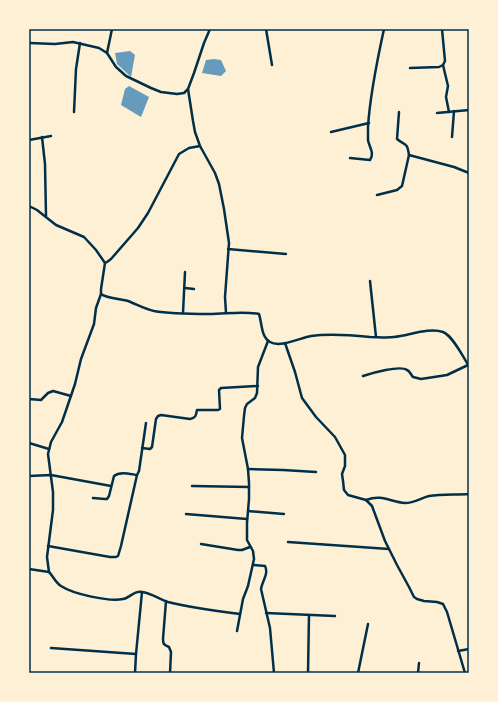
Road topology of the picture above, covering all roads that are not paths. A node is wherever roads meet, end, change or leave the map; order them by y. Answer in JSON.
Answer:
{"nodes":[{"id":1,"x":112,"y":29,"type":"edge"},
{"id":2,"x":210,"y":29,"type":"edge"},
{"id":3,"x":266,"y":29,"type":"edge"},
{"id":4,"x":384,"y":29,"type":"edge"},
{"id":5,"x":442,"y":29,"type":"edge"},
{"id":6,"x":29,"y":43,"type":"edge"},
{"id":7,"x":80,"y":43,"type":"junction"},
{"id":8,"x":107,"y":53,"type":"junction"},
{"id":9,"x":272,"y":65,"type":"dead end"},
{"id":10,"x":443,"y":65,"type":"junction"},
{"id":11,"x":410,"y":68,"type":"dead end"},
{"id":12,"x":188,"y":89,"type":"junction"},
{"id":13,"x":469,"y":110,"type":"edge"},
{"id":14,"x":454,"y":111,"type":"junction"},
{"id":15,"x":74,"y":112,"type":"dead end"},
{"id":16,"x":399,"y":112,"type":"dead end"},
{"id":17,"x":449,"y":112,"type":"junction"},
{"id":18,"x":437,"y":114,"type":"dead end"},
{"id":19,"x":369,"y":123,"type":"junction"},
{"id":20,"x":331,"y":132,"type":"dead end"},
{"id":21,"x":51,"y":136,"type":"dead end"},
{"id":22,"x":42,"y":137,"type":"junction"},
{"id":23,"x":452,"y":137,"type":"dead end"},
{"id":24,"x":29,"y":140,"type":"edge"},
{"id":25,"x":200,"y":146,"type":"junction"},
{"id":26,"x":409,"y":155,"type":"junction"},
{"id":27,"x":350,"y":158,"type":"dead end"},
{"id":28,"x":469,"y":173,"type":"edge"},
{"id":29,"x":377,"y":195,"type":"dead end"},
{"id":30,"x":29,"y":206,"type":"edge"},
{"id":31,"x":46,"y":216,"type":"junction"},
{"id":32,"x":228,"y":249,"type":"junction"},
{"id":33,"x":286,"y":254,"type":"dead end"},
{"id":34,"x":105,"y":263,"type":"junction"},
{"id":35,"x":185,"y":272,"type":"dead end"},
{"id":36,"x":370,"y":281,"type":"dead end"},
{"id":37,"x":185,"y":288,"type":"junction"},
{"id":38,"x":194,"y":289,"type":"dead end"},
{"id":39,"x":101,"y":294,"type":"junction"},
{"id":40,"x":182,"y":313,"type":"junction"},
{"id":41,"x":226,"y":313,"type":"junction"},
{"id":42,"x":376,"y":337,"type":"junction"},
{"id":43,"x":268,"y":341,"type":"junction"},
{"id":44,"x":285,"y":343,"type":"junction"},
{"id":45,"x":469,"y":365,"type":"edge"},
{"id":46,"x":363,"y":376,"type":"dead end"},
{"id":47,"x":258,"y":386,"type":"junction"},
{"id":48,"x":71,"y":396,"type":"junction"},
{"id":49,"x":29,"y":399,"type":"edge"},
{"id":50,"x":146,"y":423,"type":"dead end"},
{"id":51,"x":29,"y":444,"type":"edge"},
{"id":52,"x":142,"y":448,"type":"junction"},
{"id":53,"x":49,"y":450,"type":"junction"},
{"id":54,"x":248,"y":469,"type":"junction"},
{"id":55,"x":316,"y":472,"type":"dead end"},
{"id":56,"x":51,"y":475,"type":"junction"},
{"id":57,"x":137,"y":475,"type":"junction"},
{"id":58,"x":29,"y":476,"type":"edge"},
{"id":59,"x":111,"y":486,"type":"junction"},
{"id":60,"x":192,"y":486,"type":"dead end"},
{"id":61,"x":249,"y":487,"type":"junction"},
{"id":62,"x":469,"y":494,"type":"edge"},
{"id":63,"x":93,"y":498,"type":"dead end"},
{"id":64,"x":366,"y":500,"type":"junction"},
{"id":65,"x":248,"y":512,"type":"junction"},
{"id":66,"x":186,"y":514,"type":"dead end"},
{"id":67,"x":284,"y":514,"type":"dead end"},
{"id":68,"x":247,"y":519,"type":"junction"},
{"id":69,"x":288,"y":542,"type":"dead end"},
{"id":70,"x":201,"y":544,"type":"dead end"},
{"id":71,"x":48,"y":546,"type":"junction"},
{"id":72,"x":250,"y":547,"type":"junction"},
{"id":73,"x":390,"y":549,"type":"junction"},
{"id":74,"x":252,"y":565,"type":"junction"},
{"id":75,"x":29,"y":569,"type":"edge"},
{"id":76,"x":49,"y":572,"type":"junction"},
{"id":77,"x":142,"y":592,"type":"junction"},
{"id":78,"x":166,"y":601,"type":"junction"},
{"id":79,"x":266,"y":613,"type":"junction"},
{"id":80,"x":240,"y":614,"type":"junction"},
{"id":81,"x":309,"y":615,"type":"junction"},
{"id":82,"x":335,"y":616,"type":"dead end"},
{"id":83,"x":368,"y":624,"type":"dead end"},
{"id":84,"x":237,"y":631,"type":"dead end"},
{"id":85,"x":51,"y":648,"type":"dead end"},
{"id":86,"x":469,"y":649,"type":"edge"},
{"id":87,"x":458,"y":651,"type":"junction"},
{"id":88,"x":136,"y":654,"type":"junction"},
{"id":89,"x":419,"y":663,"type":"dead end"},
{"id":90,"x":135,"y":673,"type":"edge"},
{"id":91,"x":170,"y":673,"type":"edge"},
{"id":92,"x":274,"y":673,"type":"edge"},
{"id":93,"x":308,"y":673,"type":"edge"},
{"id":94,"x":358,"y":673,"type":"edge"},
{"id":95,"x":418,"y":673,"type":"edge"},
{"id":96,"x":465,"y":673,"type":"edge"}],
"edges":[{"from":1,"to":8,"type":"street"},
{"from":2,"to":12,"type":"street"},
{"from":3,"to":9,"type":"street"},
{"from":4,"to":19,"type":"street"},
{"from":5,"to":10,"type":"street"},
{"from":6,"to":7,"type":"street"},
{"from":7,"to":8,"type":"street"},
{"from":7,"to":15,"type":"street"},
{"from":8,"to":12,"type":"street"},
{"from":10,"to":11,"type":"street"},
{"from":10,"to":17,"type":"street"},
{"from":12,"to":25,"type":"street"},
{"from":13,"to":14,"type":"street"},
{"from":14,"to":17,"type":"street"},
{"from":14,"to":23,"type":"street"},
{"from":16,"to":26,"type":"street"},
{"from":17,"to":18,"type":"street"},
{"from":19,"to":20,"type":"street"},
{"from":19,"to":27,"type":"street"},
{"from":21,"to":22,"type":"street"},
{"from":22,"to":24,"type":"street"},
{"from":22,"to":31,"type":"street"},
{"from":25,"to":32,"type":"street"},
{"from":25,"to":34,"type":"street"},
{"from":26,"to":28,"type":"street"},
{"from":26,"to":29,"type":"street"},
{"from":30,"to":31,"type":"street"},
{"from":31,"to":34,"type":"street"},
{"from":32,"to":33,"type":"street"},
{"from":32,"to":41,"type":"street"},
{"from":34,"to":39,"type":"street"},
{"from":35,"to":37,"type":"street"},
{"from":36,"to":42,"type":"street"},
{"from":37,"to":38,"type":"street"},
{"from":37,"to":40,"type":"street"},
{"from":39,"to":40,"type":"street"},
{"from":39,"to":48,"type":"street"},
{"from":40,"to":41,"type":"street"},
{"from":41,"to":43,"type":"street"},
{"from":42,"to":44,"type":"street"},
{"from":42,"to":45,"type":"street"},
{"from":43,"to":44,"type":"street"},
{"from":43,"to":47,"type":"street"},
{"from":44,"to":64,"type":"street"},
{"from":45,"to":46,"type":"street"},
{"from":47,"to":52,"type":"street"},
{"from":47,"to":54,"type":"street"},
{"from":48,"to":49,"type":"street"},
{"from":48,"to":53,"type":"street"},
{"from":50,"to":52,"type":"street"},
{"from":51,"to":53,"type":"street"},
{"from":52,"to":57,"type":"street"},
{"from":53,"to":56,"type":"street"},
{"from":54,"to":55,"type":"street"},
{"from":54,"to":61,"type":"street"},
{"from":56,"to":58,"type":"street"},
{"from":56,"to":59,"type":"street"},
{"from":56,"to":71,"type":"street"},
{"from":57,"to":59,"type":"street"},
{"from":57,"to":71,"type":"street"},
{"from":59,"to":63,"type":"street"},
{"from":60,"to":61,"type":"street"},
{"from":61,"to":65,"type":"street"},
{"from":62,"to":64,"type":"street"},
{"from":64,"to":73,"type":"street"},
{"from":65,"to":67,"type":"street"},
{"from":65,"to":68,"type":"street"},
{"from":66,"to":68,"type":"street"},
{"from":68,"to":72,"type":"street"},
{"from":69,"to":73,"type":"street"},
{"from":70,"to":72,"type":"street"},
{"from":71,"to":76,"type":"street"},
{"from":72,"to":74,"type":"street"},
{"from":73,"to":87,"type":"street"},
{"from":74,"to":79,"type":"street"},
{"from":74,"to":80,"type":"street"},
{"from":75,"to":76,"type":"street"},
{"from":76,"to":77,"type":"street"},
{"from":77,"to":78,"type":"street"},
{"from":77,"to":88,"type":"street"},
{"from":78,"to":80,"type":"street"},
{"from":78,"to":91,"type":"street"},
{"from":79,"to":81,"type":"street"},
{"from":79,"to":92,"type":"street"},
{"from":80,"to":84,"type":"street"},
{"from":81,"to":82,"type":"street"},
{"from":81,"to":93,"type":"street"},
{"from":83,"to":94,"type":"street"},
{"from":85,"to":88,"type":"street"},
{"from":86,"to":87,"type":"street"},
{"from":87,"to":96,"type":"street"},
{"from":88,"to":90,"type":"street"},
{"from":89,"to":95,"type":"street"}]}
